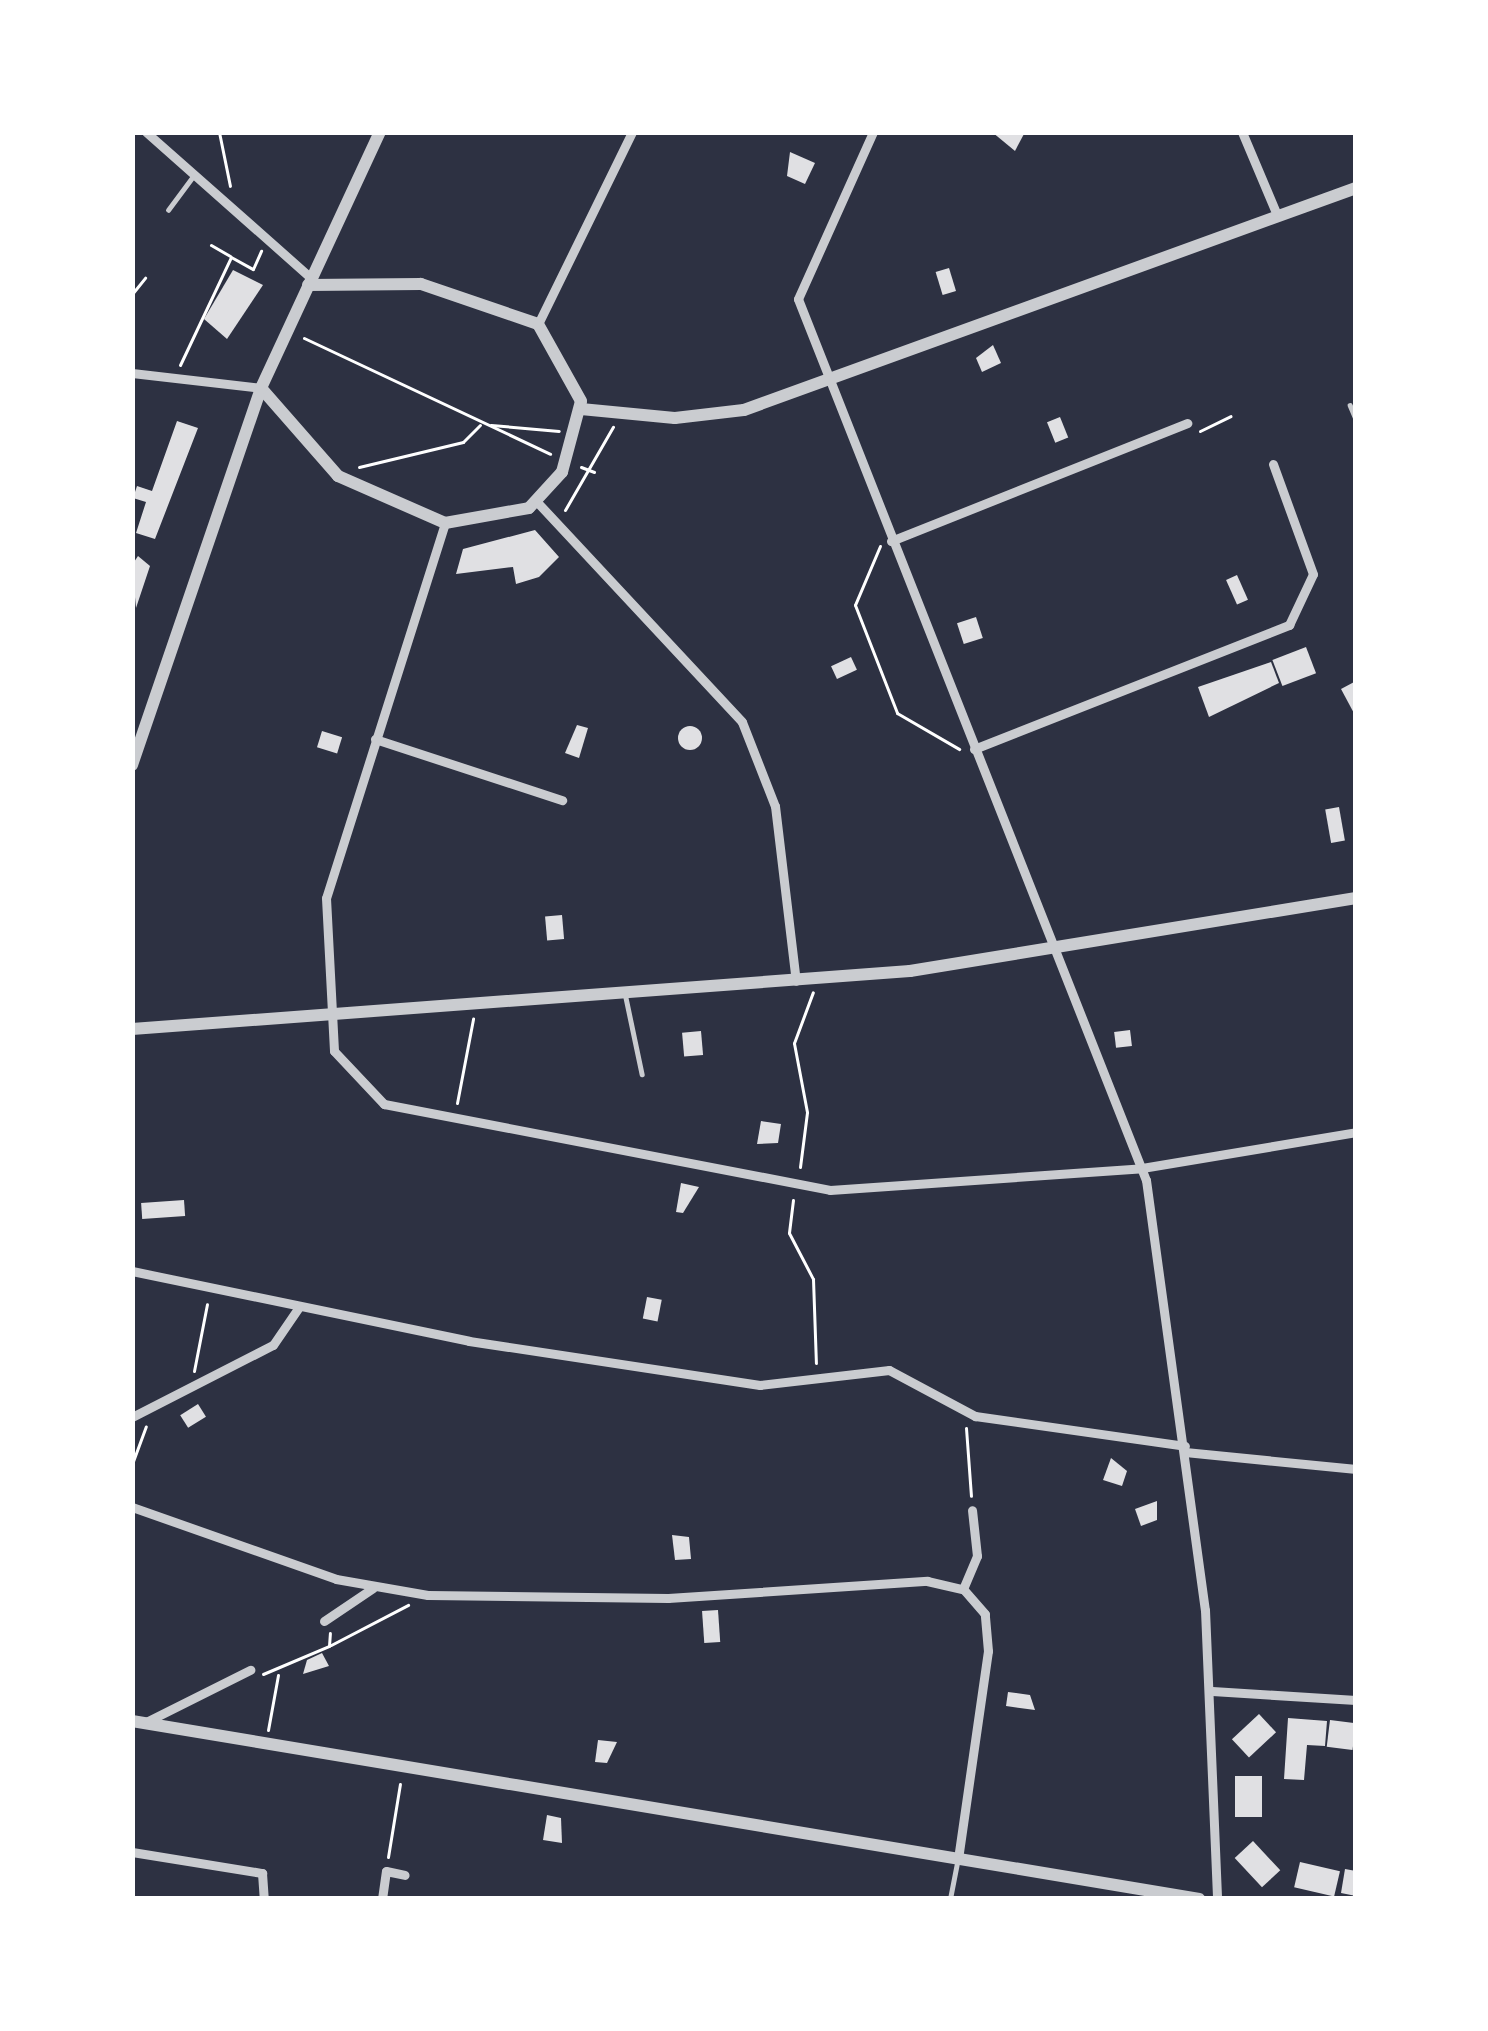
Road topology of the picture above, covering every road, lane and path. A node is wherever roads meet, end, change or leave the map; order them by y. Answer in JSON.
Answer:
{"nodes":[{"id":1,"x":146,"y":132,"type":"edge"},
{"id":2,"x":219,"y":132,"type":"edge"},
{"id":3,"x":380,"y":132,"type":"edge"},
{"id":4,"x":632,"y":132,"type":"edge"},
{"id":5,"x":873,"y":132,"type":"edge"},
{"id":6,"x":1242,"y":132,"type":"edge"},
{"id":7,"x":194,"y":175,"type":"junction"},
{"id":8,"x":1356,"y":188,"type":"edge"},
{"id":9,"x":168,"y":210,"type":"dead end"},
{"id":10,"x":236,"y":212,"type":"junction"},
{"id":11,"x":1277,"y":214,"type":"junction"},
{"id":12,"x":267,"y":239,"type":"junction"},
{"id":13,"x":211,"y":245,"type":"dead end"},
{"id":14,"x":230,"y":257,"type":"junction"},
{"id":15,"x":146,"y":278,"type":"dead end"},
{"id":16,"x":309,"y":281,"type":"junction"},
{"id":17,"x":132,"y":294,"type":"edge"},
{"id":18,"x":538,"y":324,"type":"junction"},
{"id":19,"x":286,"y":329,"type":"junction"},
{"id":20,"x":132,"y":374,"type":"edge"},
{"id":21,"x":175,"y":377,"type":"junction"},
{"id":22,"x":826,"y":378,"type":"junction"},
{"id":23,"x":261,"y":388,"type":"junction"},
{"id":24,"x":1349,"y":406,"type":"dead end"},
{"id":25,"x":581,"y":409,"type":"junction"},
{"id":26,"x":616,"y":412,"type":"junction"},
{"id":27,"x":1231,"y":416,"type":"dead end"},
{"id":28,"x":1356,"y":419,"type":"edge"},
{"id":29,"x":481,"y":421,"type":"junction"},
{"id":30,"x":1187,"y":423,"type":"joint"},
{"id":31,"x":490,"y":425,"type":"junction"},
{"id":32,"x":576,"y":433,"type":"junction"},
{"id":33,"x":566,"y":461,"type":"junction"},
{"id":34,"x":1273,"y":464,"type":"dead end"},
{"id":35,"x":346,"y":482,"type":"junction"},
{"id":36,"x":538,"y":503,"type":"junction"},
{"id":37,"x":556,"y":520,"type":"junction"},
{"id":38,"x":445,"y":524,"type":"junction"},
{"id":39,"x":889,"y":536,"type":"junction"},
{"id":40,"x":375,"y":739,"type":"junction"},
{"id":41,"x":975,"y":753,"type":"junction"},
{"id":42,"x":132,"y":765,"type":"edge"},
{"id":43,"x":562,"y":800,"type":"dead end"},
{"id":44,"x":1356,"y":898,"type":"edge"},
{"id":45,"x":1052,"y":953,"type":"junction"},
{"id":46,"x":814,"y":979,"type":"junction"},
{"id":47,"x":796,"y":981,"type":"junction"},
{"id":48,"x":625,"y":993,"type":"junction"},
{"id":49,"x":476,"y":1004,"type":"junction"},
{"id":50,"x":330,"y":1015,"type":"junction"},
{"id":51,"x":132,"y":1029,"type":"edge"},
{"id":52,"x":642,"y":1074,"type":"dead end"},
{"id":53,"x":453,"y":1123,"type":"junction"},
{"id":54,"x":1356,"y":1132,"type":"edge"},
{"id":55,"x":1142,"y":1168,"type":"junction"},
{"id":56,"x":796,"y":1184,"type":"junction"},
{"id":57,"x":132,"y":1271,"type":"edge"},
{"id":58,"x":210,"y":1287,"type":"junction"},
{"id":59,"x":298,"y":1307,"type":"junction"},
{"id":60,"x":815,"y":1360,"type":"dead end"},
{"id":61,"x":187,"y":1389,"type":"junction"},
{"id":62,"x":154,"y":1406,"type":"junction"},
{"id":63,"x":965,"y":1412,"type":"junction"},
{"id":64,"x":132,"y":1418,"type":"edge"},
{"id":65,"x":1185,"y":1449,"type":"junction"},
{"id":66,"x":132,"y":1464,"type":"edge"},
{"id":67,"x":1356,"y":1469,"type":"edge"},
{"id":68,"x":132,"y":1507,"type":"edge"},
{"id":69,"x":972,"y":1510,"type":"joint"},
{"id":70,"x":373,"y":1588,"type":"junction"},
{"id":71,"x":963,"y":1589,"type":"junction"},
{"id":72,"x":428,"y":1595,"type":"junction"},
{"id":73,"x":325,"y":1621,"type":"joint"},
{"id":74,"x":329,"y":1646,"type":"junction"},
{"id":75,"x":250,"y":1670,"type":"joint"},
{"id":76,"x":279,"y":1671,"type":"junction"},
{"id":77,"x":1212,"y":1691,"type":"junction"},
{"id":78,"x":1356,"y":1700,"type":"edge"},
{"id":79,"x":138,"y":1722,"type":"edge"},
{"id":80,"x":266,"y":1744,"type":"junction"},
{"id":81,"x":404,"y":1765,"type":"junction"},
{"id":82,"x":132,"y":1852,"type":"edge"},
{"id":83,"x":958,"y":1858,"type":"junction"},
{"id":84,"x":386,"y":1871,"type":"junction"},
{"id":85,"x":405,"y":1875,"type":"dead end"},
{"id":86,"x":264,"y":1899,"type":"edge"},
{"id":87,"x":382,"y":1899,"type":"edge"},
{"id":88,"x":950,"y":1899,"type":"edge"},
{"id":89,"x":1199,"y":1899,"type":"edge"},
{"id":90,"x":1217,"y":1899,"type":"edge"}],
"edges":[{"from":1,"to":7,"type":"street"},
{"from":2,"to":10,"type":"path"},
{"from":3,"to":16,"type":"street"},
{"from":4,"to":18,"type":"street"},
{"from":5,"to":22,"type":"street"},
{"from":6,"to":11,"type":"street"},
{"from":7,"to":9,"type":"lane"},
{"from":7,"to":10,"type":"street"},
{"from":8,"to":11,"type":"street"},
{"from":10,"to":12,"type":"street"},
{"from":11,"to":22,"type":"street"},
{"from":12,"to":14,"type":"path"},
{"from":12,"to":16,"type":"street"},
{"from":13,"to":14,"type":"path"},
{"from":14,"to":21,"type":"path"},
{"from":15,"to":17,"type":"path"},
{"from":16,"to":18,"type":"street"},
{"from":16,"to":19,"type":"street"},
{"from":18,"to":25,"type":"street"},
{"from":19,"to":23,"type":"street"},
{"from":19,"to":29,"type":"path"},
{"from":20,"to":21,"type":"street"},
{"from":21,"to":23,"type":"street"},
{"from":22,"to":26,"type":"street"},
{"from":22,"to":39,"type":"street"},
{"from":23,"to":35,"type":"street"},
{"from":23,"to":42,"type":"street"},
{"from":24,"to":28,"type":"lane"},
{"from":25,"to":26,"type":"street"},
{"from":25,"to":32,"type":"street"},
{"from":26,"to":37,"type":"path"},
{"from":27,"to":30,"type":"path"},
{"from":29,"to":31,"type":"path"},
{"from":29,"to":35,"type":"path"},
{"from":30,"to":39,"type":"street"},
{"from":31,"to":32,"type":"path"},
{"from":31,"to":33,"type":"path"},
{"from":32,"to":33,"type":"street"},
{"from":33,"to":36,"type":"street"},
{"from":34,"to":41,"type":"street"},
{"from":35,"to":38,"type":"street"},
{"from":36,"to":37,"type":"street"},
{"from":36,"to":38,"type":"street"},
{"from":37,"to":47,"type":"street"},
{"from":38,"to":40,"type":"street"},
{"from":39,"to":41,"type":"street"},
{"from":39,"to":41,"type":"path"},
{"from":40,"to":43,"type":"street"},
{"from":40,"to":50,"type":"street"},
{"from":41,"to":45,"type":"street"},
{"from":44,"to":45,"type":"street"},
{"from":45,"to":46,"type":"street"},
{"from":45,"to":55,"type":"street"},
{"from":46,"to":47,"type":"street"},
{"from":46,"to":56,"type":"path"},
{"from":47,"to":48,"type":"street"},
{"from":48,"to":49,"type":"street"},
{"from":48,"to":52,"type":"lane"},
{"from":49,"to":50,"type":"street"},
{"from":49,"to":53,"type":"path"},
{"from":50,"to":51,"type":"street"},
{"from":50,"to":53,"type":"street"},
{"from":53,"to":56,"type":"street"},
{"from":54,"to":55,"type":"street"},
{"from":55,"to":56,"type":"street"},
{"from":55,"to":65,"type":"street"},
{"from":56,"to":60,"type":"path"},
{"from":57,"to":58,"type":"street"},
{"from":58,"to":59,"type":"street"},
{"from":58,"to":61,"type":"path"},
{"from":59,"to":61,"type":"street"},
{"from":59,"to":63,"type":"street"},
{"from":61,"to":62,"type":"street"},
{"from":62,"to":64,"type":"street"},
{"from":62,"to":66,"type":"path"},
{"from":63,"to":65,"type":"street"},
{"from":63,"to":69,"type":"path"},
{"from":65,"to":67,"type":"street"},
{"from":65,"to":77,"type":"street"},
{"from":68,"to":70,"type":"street"},
{"from":69,"to":71,"type":"street"},
{"from":70,"to":72,"type":"street"},
{"from":70,"to":73,"type":"street"},
{"from":71,"to":72,"type":"street"},
{"from":71,"to":83,"type":"street"},
{"from":72,"to":74,"type":"path"},
{"from":73,"to":74,"type":"path"},
{"from":74,"to":76,"type":"path"},
{"from":75,"to":76,"type":"path"},
{"from":75,"to":79,"type":"street"},
{"from":76,"to":80,"type":"path"},
{"from":77,"to":78,"type":"street"},
{"from":77,"to":90,"type":"street"},
{"from":79,"to":80,"type":"street"},
{"from":80,"to":81,"type":"street"},
{"from":81,"to":83,"type":"street"},
{"from":81,"to":84,"type":"path"},
{"from":82,"to":86,"type":"street"},
{"from":83,"to":88,"type":"lane"},
{"from":83,"to":89,"type":"street"},
{"from":84,"to":85,"type":"street"},
{"from":84,"to":87,"type":"street"}]}
